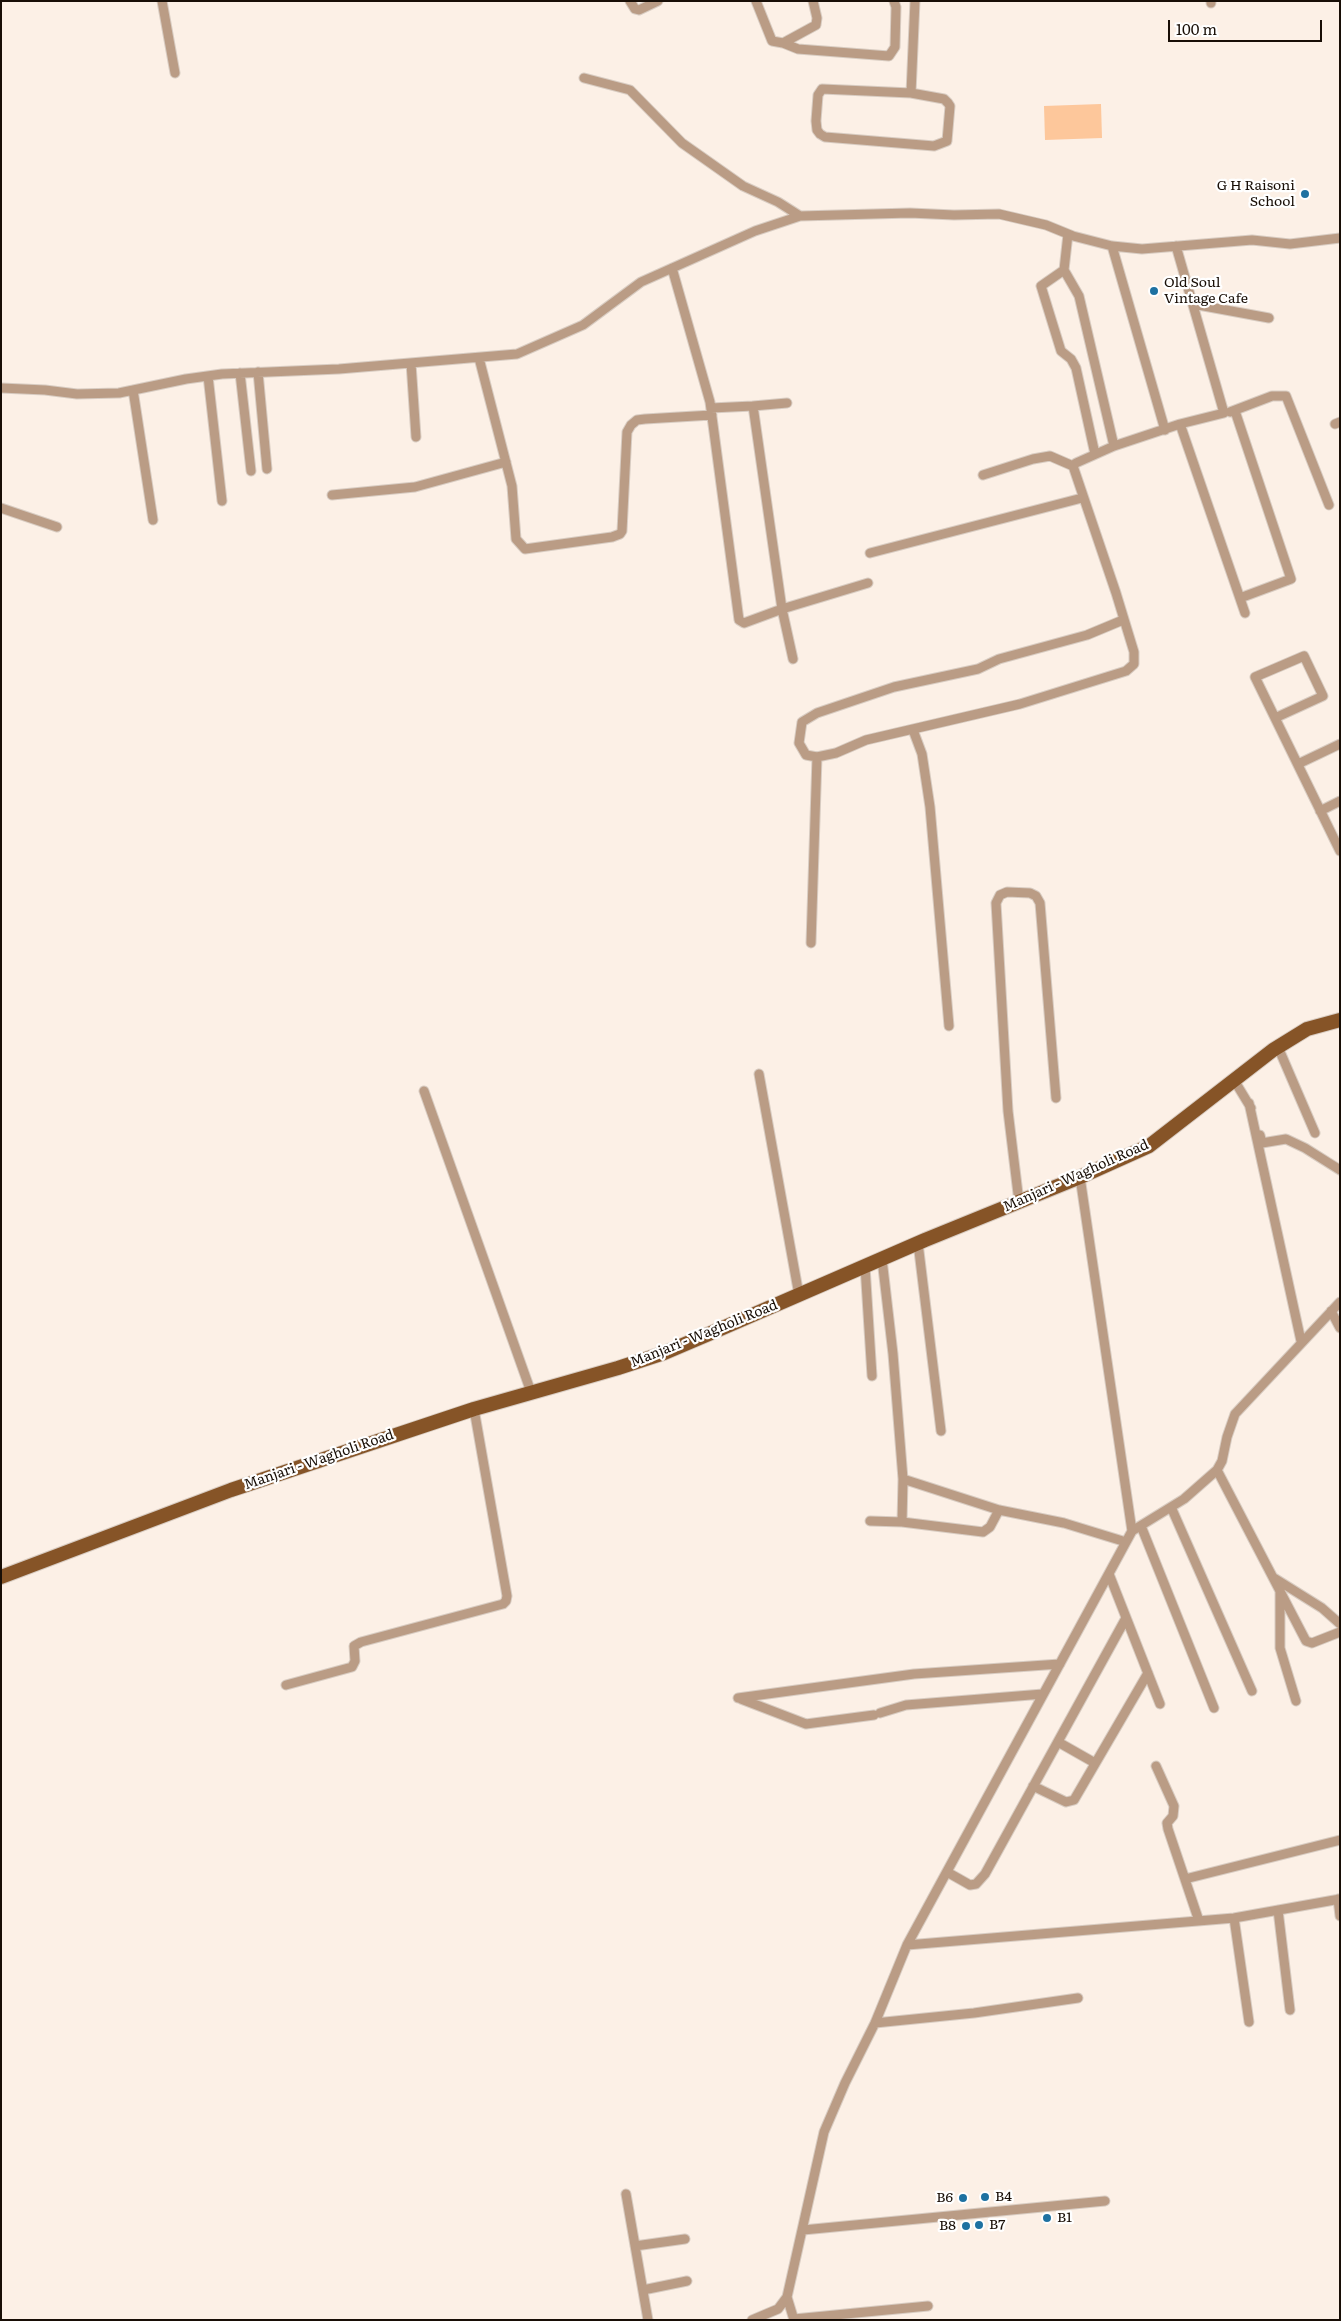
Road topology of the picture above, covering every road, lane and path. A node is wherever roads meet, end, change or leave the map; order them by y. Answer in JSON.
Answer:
{"nodes":[{"id":1,"x":162,"y":1,"type":"edge"},
{"id":2,"x":630,"y":1,"type":"edge"},
{"id":3,"x":658,"y":1,"type":"edge"},
{"id":4,"x":756,"y":1,"type":"edge"},
{"id":5,"x":813,"y":1,"type":"edge"},
{"id":6,"x":894,"y":1,"type":"edge"},
{"id":7,"x":915,"y":1,"type":"edge"},
{"id":8,"x":783,"y":43,"type":"junction"},
{"id":9,"x":175,"y":73,"type":"dead end"},
{"id":10,"x":584,"y":78,"type":"dead end"},
{"id":11,"x":912,"y":93,"type":"junction"},
{"id":12,"x":800,"y":216,"type":"junction"},
{"id":13,"x":1068,"y":234,"type":"junction"},
{"id":14,"x":1340,"y":238,"type":"edge"},
{"id":15,"x":1112,"y":246,"type":"junction"},
{"id":16,"x":1176,"y":246,"type":"junction"},
{"id":17,"x":672,"y":268,"type":"junction"},
{"id":18,"x":1064,"y":270,"type":"junction"},
{"id":19,"x":1193,"y":304,"type":"junction"},
{"id":20,"x":1269,"y":318,"type":"dead end"},
{"id":21,"x":480,"y":358,"type":"junction"},
{"id":22,"x":411,"y":363,"type":"junction"},
{"id":23,"x":258,"y":372,"type":"junction"},
{"id":24,"x":240,"y":373,"type":"junction"},
{"id":25,"x":208,"y":376,"type":"junction"},
{"id":26,"x":1,"y":388,"type":"edge"},
{"id":27,"x":133,"y":390,"type":"junction"},
{"id":28,"x":786,"y":403,"type":"dead end"},
{"id":29,"x":753,"y":406,"type":"junction"},
{"id":30,"x":1235,"y":411,"type":"junction"},
{"id":31,"x":711,"y":412,"type":"junction"},
{"id":32,"x":1224,"y":413,"type":"junction"},
{"id":33,"x":1180,"y":424,"type":"junction"},
{"id":34,"x":1165,"y":430,"type":"junction"},
{"id":35,"x":416,"y":436,"type":"dead end"},
{"id":36,"x":1114,"y":446,"type":"junction"},
{"id":37,"x":1095,"y":454,"type":"junction"},
{"id":38,"x":506,"y":462,"type":"junction"},
{"id":39,"x":1073,"y":466,"type":"junction"},
{"id":40,"x":267,"y":469,"type":"dead end"},
{"id":41,"x":251,"y":472,"type":"dead end"},
{"id":42,"x":983,"y":475,"type":"dead end"},
{"id":43,"x":332,"y":495,"type":"dead end"},
{"id":44,"x":1082,"y":498,"type":"junction"},
{"id":45,"x":222,"y":501,"type":"dead end"},
{"id":46,"x":1329,"y":505,"type":"dead end"},
{"id":47,"x":1,"y":508,"type":"edge"},
{"id":48,"x":154,"y":520,"type":"dead end"},
{"id":49,"x":57,"y":527,"type":"dead end"},
{"id":50,"x":870,"y":553,"type":"dead end"},
{"id":51,"x":868,"y":583,"type":"dead end"},
{"id":52,"x":1240,"y":598,"type":"junction"},
{"id":53,"x":782,"y":609,"type":"junction"},
{"id":54,"x":1246,"y":613,"type":"dead end"},
{"id":55,"x":1123,"y":620,"type":"junction"},
{"id":56,"x":793,"y":659,"type":"dead end"},
{"id":57,"x":1275,"y":718,"type":"junction"},
{"id":58,"x":913,"y":730,"type":"junction"},
{"id":59,"x":1340,"y":744,"type":"edge"},
{"id":60,"x":817,"y":757,"type":"junction"},
{"id":61,"x":1298,"y":764,"type":"junction"},
{"id":62,"x":1340,"y":801,"type":"edge"},
{"id":63,"x":1320,"y":811,"type":"junction"},
{"id":64,"x":1340,"y":851,"type":"edge"},
{"id":65,"x":811,"y":943,"type":"dead end"},
{"id":66,"x":1340,"y":1020,"type":"edge"},
{"id":67,"x":949,"y":1026,"type":"dead end"},
{"id":68,"x":1278,"y":1047,"type":"junction"},
{"id":69,"x":759,"y":1074,"type":"dead end"},
{"id":70,"x":1234,"y":1080,"type":"junction"},
{"id":71,"x":424,"y":1092,"type":"dead end"},
{"id":72,"x":1056,"y":1098,"type":"dead end"},
{"id":73,"x":1249,"y":1103,"type":"junction"},
{"id":74,"x":1315,"y":1133,"type":"dead end"},
{"id":75,"x":1340,"y":1170,"type":"edge"},
{"id":76,"x":1080,"y":1178,"type":"junction"},
{"id":77,"x":1019,"y":1202,"type":"junction"},
{"id":78,"x":918,"y":1243,"type":"junction"},
{"id":79,"x":882,"y":1259,"type":"junction"},
{"id":80,"x":865,"y":1266,"type":"junction"},
{"id":81,"x":799,"y":1295,"type":"junction"},
{"id":82,"x":1340,"y":1302,"type":"edge"},
{"id":83,"x":1331,"y":1311,"type":"junction"},
{"id":84,"x":1340,"y":1328,"type":"edge"},
{"id":85,"x":1301,"y":1341,"type":"junction"},
{"id":86,"x":872,"y":1376,"type":"dead end"},
{"id":87,"x":530,"y":1392,"type":"junction"},
{"id":88,"x":474,"y":1409,"type":"junction"},
{"id":89,"x":941,"y":1432,"type":"dead end"},
{"id":90,"x":1217,"y":1470,"type":"junction"},
{"id":91,"x":902,"y":1479,"type":"junction"},
{"id":92,"x":1171,"y":1507,"type":"junction"},
{"id":93,"x":999,"y":1510,"type":"junction"},
{"id":94,"x":870,"y":1521,"type":"dead end"},
{"id":95,"x":902,"y":1522,"type":"junction"},
{"id":96,"x":1141,"y":1526,"type":"junction"},
{"id":97,"x":1132,"y":1531,"type":"junction"},
{"id":98,"x":1126,"y":1542,"type":"junction"},
{"id":99,"x":1109,"y":1574,"type":"junction"},
{"id":100,"x":1,"y":1577,"type":"edge"},
{"id":101,"x":1274,"y":1578,"type":"junction"},
{"id":102,"x":1280,"y":1590,"type":"junction"},
{"id":103,"x":1126,"y":1618,"type":"junction"},
{"id":104,"x":1340,"y":1624,"type":"edge"},
{"id":105,"x":1340,"y":1632,"type":"edge"},
{"id":106,"x":1060,"y":1664,"type":"junction"},
{"id":107,"x":1148,"y":1673,"type":"junction"},
{"id":108,"x":286,"y":1684,"type":"dead end"},
{"id":109,"x":1252,"y":1691,"type":"dead end"},
{"id":110,"x":1043,"y":1694,"type":"junction"},
{"id":111,"x":1296,"y":1701,"type":"dead end"},
{"id":112,"x":1160,"y":1704,"type":"dead end"},
{"id":113,"x":1214,"y":1708,"type":"dead end"},
{"id":114,"x":1058,"y":1742,"type":"junction"},
{"id":115,"x":1095,"y":1763,"type":"junction"},
{"id":116,"x":1156,"y":1766,"type":"dead end"},
{"id":117,"x":1033,"y":1786,"type":"junction"},
{"id":118,"x":1340,"y":1840,"type":"edge"},
{"id":119,"x":947,"y":1872,"type":"junction"},
{"id":120,"x":1185,"y":1879,"type":"junction"},
{"id":121,"x":1339,"y":1899,"type":"edge"},
{"id":122,"x":1278,"y":1910,"type":"junction"},
{"id":123,"x":1340,"y":1916,"type":"edge"},
{"id":124,"x":1234,"y":1918,"type":"junction"},
{"id":125,"x":1199,"y":1921,"type":"junction"},
{"id":126,"x":907,"y":1946,"type":"junction"},
{"id":127,"x":1078,"y":1998,"type":"dead end"},
{"id":128,"x":1290,"y":2010,"type":"dead end"},
{"id":129,"x":1249,"y":2022,"type":"dead end"},
{"id":130,"x":875,"y":2023,"type":"junction"},
{"id":131,"x":626,"y":2194,"type":"dead end"},
{"id":132,"x":1104,"y":2201,"type":"dead end"},
{"id":133,"x":802,"y":2230,"type":"junction"},
{"id":134,"x":685,"y":2239,"type":"dead end"},
{"id":135,"x":635,"y":2246,"type":"junction"},
{"id":136,"x":687,"y":2281,"type":"dead end"},
{"id":137,"x":642,"y":2290,"type":"junction"},
{"id":138,"x":787,"y":2297,"type":"junction"},
{"id":139,"x":928,"y":2306,"type":"dead end"},
{"id":140,"x":648,"y":2320,"type":"edge"},
{"id":141,"x":752,"y":2320,"type":"edge"},
{"id":142,"x":794,"y":2320,"type":"edge"}],
"edges":[{"from":1,"to":9,"type":"street"},
{"from":2,"to":3,"type":"street"},
{"from":4,"to":8,"type":"street"},
{"from":5,"to":8,"type":"street"},
{"from":6,"to":8,"type":"street"},
{"from":7,"to":11,"type":"street"},
{"from":10,"to":12,"type":"street"},
{"from":11,"to":11,"type":"street"},
{"from":12,"to":13,"type":"street"},
{"from":12,"to":17,"type":"street"},
{"from":13,"to":15,"type":"street"},
{"from":13,"to":18,"type":"street"},
{"from":14,"to":16,"type":"street"},
{"from":15,"to":16,"type":"street"},
{"from":15,"to":34,"type":"street"},
{"from":16,"to":19,"type":"street"},
{"from":17,"to":21,"type":"street"},
{"from":17,"to":31,"type":"street"},
{"from":18,"to":36,"type":"street"},
{"from":18,"to":37,"type":"street"},
{"from":19,"to":20,"type":"street"},
{"from":19,"to":32,"type":"street"},
{"from":21,"to":22,"type":"street"},
{"from":21,"to":38,"type":"street"},
{"from":22,"to":23,"type":"street"},
{"from":22,"to":35,"type":"street"},
{"from":23,"to":24,"type":"street"},
{"from":23,"to":40,"type":"street"},
{"from":24,"to":25,"type":"street"},
{"from":24,"to":41,"type":"street"},
{"from":25,"to":27,"type":"street"},
{"from":25,"to":45,"type":"street"},
{"from":26,"to":27,"type":"street"},
{"from":27,"to":48,"type":"street"},
{"from":28,"to":29,"type":"street"},
{"from":29,"to":31,"type":"street"},
{"from":29,"to":53,"type":"street"},
{"from":30,"to":32,"type":"street"},
{"from":30,"to":46,"type":"street"},
{"from":30,"to":52,"type":"street"},
{"from":31,"to":38,"type":"street"},
{"from":31,"to":53,"type":"street"},
{"from":32,"to":33,"type":"street"},
{"from":33,"to":34,"type":"street"},
{"from":33,"to":52,"type":"street"},
{"from":34,"to":36,"type":"street"},
{"from":36,"to":37,"type":"street"},
{"from":37,"to":39,"type":"street"},
{"from":38,"to":43,"type":"street"},
{"from":39,"to":42,"type":"street"},
{"from":39,"to":44,"type":"street"},
{"from":44,"to":50,"type":"street"},
{"from":44,"to":55,"type":"street"},
{"from":47,"to":49,"type":"street"},
{"from":51,"to":53,"type":"street"},
{"from":52,"to":54,"type":"street"},
{"from":53,"to":56,"type":"street"},
{"from":55,"to":58,"type":"street"},
{"from":55,"to":60,"type":"street"},
{"from":57,"to":57,"type":"street"},
{"from":57,"to":61,"type":"street"},
{"from":58,"to":60,"type":"street"},
{"from":58,"to":67,"type":"street"},
{"from":59,"to":61,"type":"street"},
{"from":60,"to":65,"type":"street"},
{"from":61,"to":63,"type":"street"},
{"from":62,"to":63,"type":"street"},
{"from":63,"to":64,"type":"street"},
{"from":66,"to":68,"type":"main road","name":"Manjari - Wagholi Road"},
{"from":68,"to":70,"type":"main road","name":"Manjari - Wagholi Road"},
{"from":68,"to":74,"type":"street"},
{"from":69,"to":81,"type":"street"},
{"from":70,"to":73,"type":"street"},
{"from":70,"to":76,"type":"main road","name":"Manjari - Wagholi Road"},
{"from":71,"to":87,"type":"street"},
{"from":72,"to":77,"type":"street"},
{"from":73,"to":75,"type":"street"},
{"from":73,"to":85,"type":"street"},
{"from":76,"to":77,"type":"main road","name":"Manjari - Wagholi Road"},
{"from":76,"to":97,"type":"street"},
{"from":77,"to":78,"type":"main road","name":"Manjari - Wagholi Road"},
{"from":78,"to":79,"type":"main road","name":"Manjari - Wagholi Road"},
{"from":78,"to":89,"type":"street"},
{"from":79,"to":80,"type":"main road","name":"Manjari - Wagholi Road"},
{"from":79,"to":91,"type":"street"},
{"from":80,"to":81,"type":"main road","name":"Manjari - Wagholi Road"},
{"from":80,"to":86,"type":"street"},
{"from":81,"to":87,"type":"main road","name":"Manjari - Wagholi Road"},
{"from":82,"to":83,"type":"street"},
{"from":83,"to":84,"type":"street"},
{"from":83,"to":85,"type":"street"},
{"from":85,"to":90,"type":"street"},
{"from":87,"to":88,"type":"main road","name":"Manjari - Wagholi Road"},
{"from":88,"to":100,"type":"main road","name":"Manjari - Wagholi Road"},
{"from":88,"to":108,"type":"street"},
{"from":90,"to":92,"type":"street"},
{"from":90,"to":101,"type":"street"},
{"from":91,"to":93,"type":"street"},
{"from":91,"to":95,"type":"street"},
{"from":92,"to":96,"type":"street"},
{"from":92,"to":109,"type":"street"},
{"from":93,"to":95,"type":"street"},
{"from":93,"to":98,"type":"street"},
{"from":94,"to":95,"type":"street"},
{"from":96,"to":97,"type":"street"},
{"from":96,"to":113,"type":"street"},
{"from":97,"to":98,"type":"street"},
{"from":98,"to":99,"type":"street"},
{"from":99,"to":103,"type":"street"},
{"from":99,"to":106,"type":"street"},
{"from":101,"to":102,"type":"street"},
{"from":101,"to":104,"type":"street"},
{"from":102,"to":105,"type":"street"},
{"from":102,"to":111,"type":"street"},
{"from":103,"to":107,"type":"street"},
{"from":103,"to":114,"type":"street"},
{"from":106,"to":110,"type":"street"},
{"from":106,"to":110,"type":"street"},
{"from":107,"to":112,"type":"street"},
{"from":107,"to":115,"type":"street"},
{"from":110,"to":119,"type":"street"},
{"from":114,"to":115,"type":"street"},
{"from":114,"to":117,"type":"street"},
{"from":115,"to":117,"type":"street"},
{"from":116,"to":120,"type":"street"},
{"from":117,"to":119,"type":"street"},
{"from":118,"to":120,"type":"street"},
{"from":119,"to":126,"type":"street"},
{"from":120,"to":125,"type":"street"},
{"from":121,"to":122,"type":"street"},
{"from":121,"to":123,"type":"street"},
{"from":122,"to":124,"type":"street"},
{"from":122,"to":128,"type":"street"},
{"from":124,"to":125,"type":"street"},
{"from":124,"to":129,"type":"street"},
{"from":125,"to":126,"type":"street"},
{"from":126,"to":130,"type":"street"},
{"from":127,"to":130,"type":"street"},
{"from":130,"to":133,"type":"street"},
{"from":131,"to":135,"type":"street"},
{"from":132,"to":133,"type":"street"},
{"from":133,"to":138,"type":"street"},
{"from":134,"to":135,"type":"street"},
{"from":135,"to":137,"type":"street"},
{"from":136,"to":137,"type":"street"},
{"from":137,"to":140,"type":"street"},
{"from":138,"to":141,"type":"street"},
{"from":138,"to":142,"type":"street"},
{"from":139,"to":142,"type":"street"}]}
